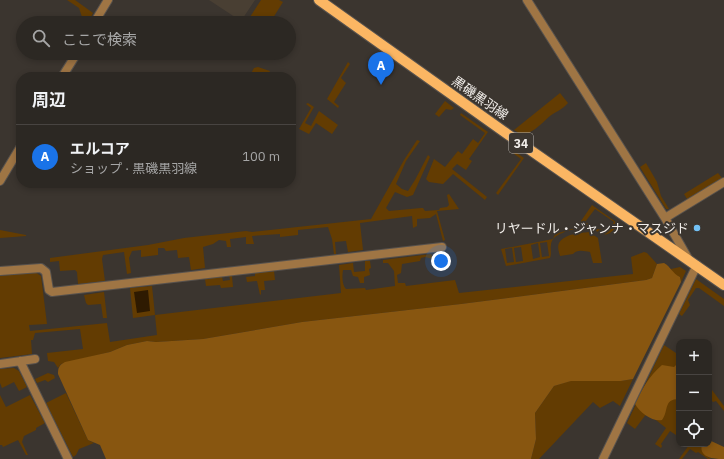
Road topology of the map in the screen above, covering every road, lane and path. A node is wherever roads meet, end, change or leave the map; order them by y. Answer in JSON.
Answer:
{"nodes":[{"id":1,"x":108,"y":0,"type":"edge"},
{"id":2,"x":319,"y":0,"type":"edge"},
{"id":3,"x":526,"y":0,"type":"edge"},
{"id":4,"x":98,"y":16,"type":"edge"},
{"id":5,"x":73,"y":60,"type":"edge"},
{"id":6,"x":65,"y":72,"type":"edge"},
{"id":7,"x":16,"y":154,"type":"edge"},
{"id":8,"x":0,"y":181,"type":"edge"},
{"id":9,"x":724,"y":182,"type":"edge"},
{"id":10,"x":665,"y":218,"type":"junction"},
{"id":11,"x":442,"y":247,"type":"dead end"},
{"id":12,"x":693,"y":263,"type":"junction"},
{"id":13,"x":0,"y":271,"type":"edge"},
{"id":14,"x":724,"y":285,"type":"edge"},
{"id":15,"x":35,"y":359,"type":"dead end"},
{"id":16,"x":20,"y":361,"type":"junction"},
{"id":17,"x":0,"y":364,"type":"edge"},
{"id":18,"x":68,"y":459,"type":"edge"},
{"id":19,"x":603,"y":459,"type":"edge"}],
"edges":[{"from":1,"to":4,"type":"street"},
{"from":2,"to":12,"type":"main road","name":"黒磯黒羽線","number":"34"},
{"from":3,"to":10,"type":"street"},
{"from":5,"to":6,"type":"street"},
{"from":7,"to":8,"type":"street"},
{"from":9,"to":10,"type":"street"},
{"from":10,"to":12,"type":"street"},
{"from":11,"to":13,"type":"street"},
{"from":12,"to":14,"type":"main road","name":"黒磯黒羽線","number":"34"},
{"from":12,"to":19,"type":"street"},
{"from":15,"to":16,"type":"street"},
{"from":16,"to":17,"type":"street"},
{"from":16,"to":18,"type":"street"}]}
